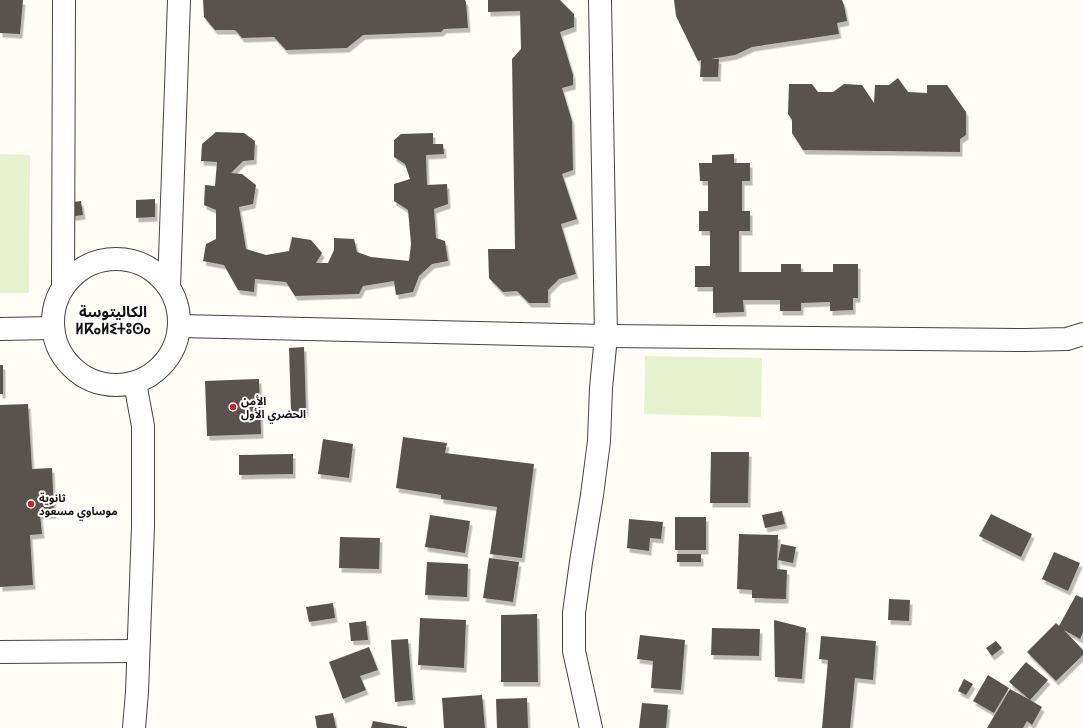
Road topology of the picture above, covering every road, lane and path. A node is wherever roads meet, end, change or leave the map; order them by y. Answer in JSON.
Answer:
{"nodes":[{"id":1,"x":64,"y":0,"type":"edge"},
{"id":2,"x":179,"y":0,"type":"edge"},
{"id":3,"x":600,"y":0,"type":"edge"},
{"id":4,"x":169,"y":287,"type":"junction"},
{"id":5,"x":63,"y":288,"type":"junction"},
{"id":6,"x":180,"y":326,"type":"junction"},
{"id":7,"x":53,"y":328,"type":"junction"},
{"id":8,"x":0,"y":329,"type":"edge"},
{"id":9,"x":1083,"y":334,"type":"edge"},
{"id":10,"x":606,"y":336,"type":"junction"},
{"id":11,"x":136,"y":383,"type":"junction"},
{"id":12,"x":138,"y":651,"type":"junction"},
{"id":13,"x":0,"y":652,"type":"edge"},
{"id":14,"x":134,"y":728,"type":"edge"},
{"id":15,"x":590,"y":728,"type":"edge"}],
"edges":[{"from":1,"to":5,"type":"street"},
{"from":2,"to":4,"type":"street"},
{"from":3,"to":10,"type":"street"},
{"from":4,"to":5,"type":"street"},
{"from":4,"to":6,"type":"street"},
{"from":5,"to":7,"type":"street"},
{"from":6,"to":10,"type":"street"},
{"from":6,"to":11,"type":"street"},
{"from":7,"to":8,"type":"street"},
{"from":7,"to":11,"type":"street"},
{"from":9,"to":10,"type":"street"},
{"from":10,"to":15,"type":"street"},
{"from":11,"to":12,"type":"street"},
{"from":12,"to":13,"type":"street"},
{"from":12,"to":14,"type":"street"}]}
